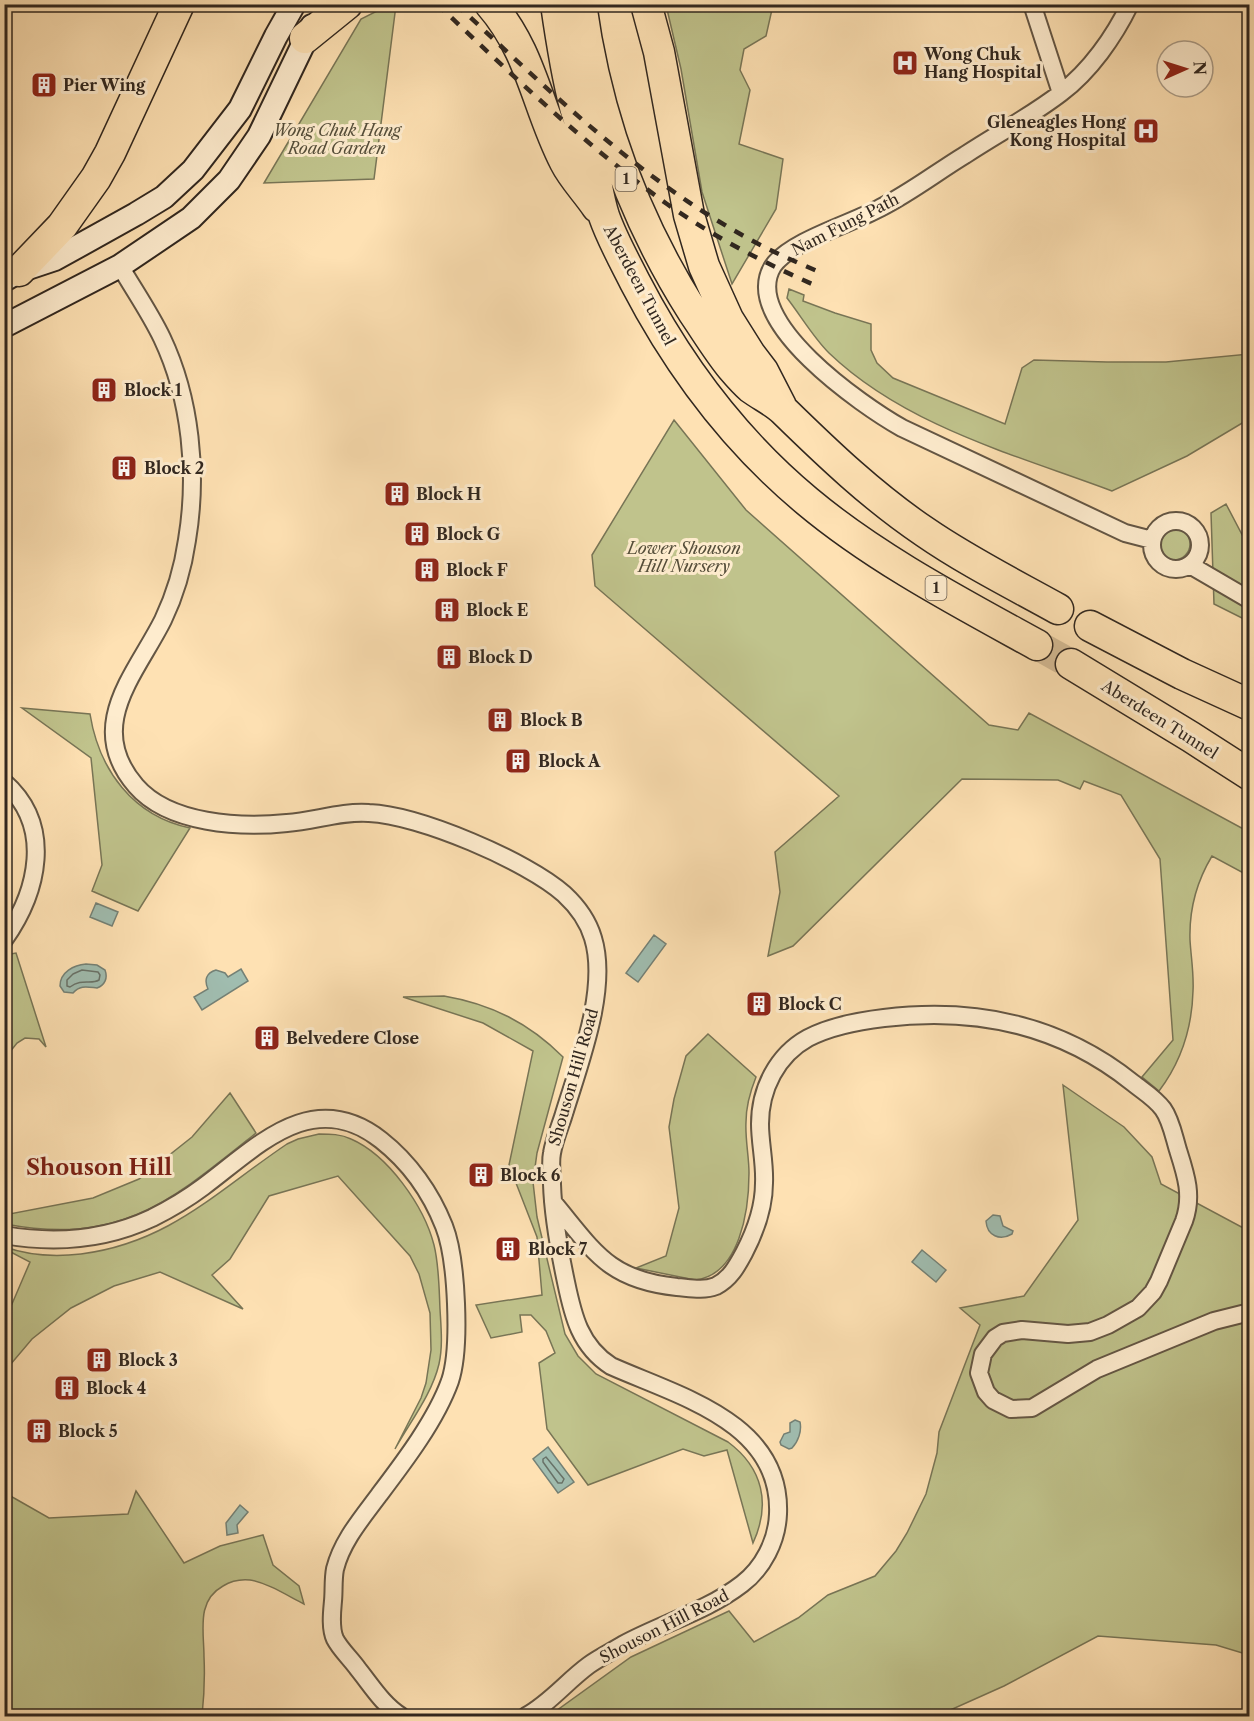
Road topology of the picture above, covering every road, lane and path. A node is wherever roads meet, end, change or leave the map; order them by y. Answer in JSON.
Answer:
{"nodes":[{"id":1,"x":179,"y":4,"type":"edge"},
{"id":2,"x":294,"y":4,"type":"edge"},
{"id":3,"x":324,"y":4,"type":"edge"},
{"id":4,"x":347,"y":4,"type":"edge"},
{"id":5,"x":490,"y":4,"type":"edge"},
{"id":6,"x":556,"y":4,"type":"edge"},
{"id":7,"x":581,"y":4,"type":"edge"},
{"id":8,"x":646,"y":4,"type":"edge"},
{"id":9,"x":1032,"y":4,"type":"edge"},
{"id":10,"x":1130,"y":4,"type":"edge"},
{"id":11,"x":305,"y":38,"type":"junction"},
{"id":12,"x":1061,"y":93,"type":"junction"},
{"id":13,"x":136,"y":214,"type":"junction"},
{"id":14,"x":604,"y":215,"type":"junction"},
{"id":15,"x":74,"y":249,"type":"junction"},
{"id":16,"x":120,"y":266,"type":"junction"},
{"id":17,"x":12,"y":276,"type":"edge"},
{"id":18,"x":4,"y":326,"type":"edge"},
{"id":19,"x":782,"y":408,"type":"junction"},
{"id":20,"x":1152,"y":540,"type":"junction"},
{"id":21,"x":1190,"y":565,"type":"junction"},
{"id":22,"x":1250,"y":600,"type":"edge"},
{"id":23,"x":1058,"y":609,"type":"dead end"},
{"id":24,"x":1090,"y":626,"type":"dead end"},
{"id":25,"x":1037,"y":645,"type":"tunnel mouth"},
{"id":26,"x":1071,"y":664,"type":"tunnel mouth"},
{"id":27,"x":1250,"y":705,"type":"edge"},
{"id":28,"x":1250,"y":775,"type":"edge"},
{"id":29,"x":4,"y":782,"type":"edge"},
{"id":30,"x":4,"y":940,"type":"edge"},
{"id":31,"x":553,"y":1202,"type":"junction"},
{"id":32,"x":4,"y":1235,"type":"edge"},
{"id":33,"x":1250,"y":1312,"type":"edge"},
{"id":34,"x":399,"y":1716,"type":"edge"},
{"id":35,"x":526,"y":1716,"type":"edge"}],
"edges":[{"from":1,"to":17,"type":"highway"},
{"from":2,"to":13,"type":"main road"},
{"from":3,"to":11,"type":"main road"},
{"from":4,"to":11,"type":"highway"},
{"from":5,"to":14,"type":"highway"},
{"from":6,"to":14,"type":"highway","name":"Aberdeen Tunnel","number":"1"},
{"from":7,"to":19,"type":"highway","name":"Aberdeen Tunnel","number":"1"},
{"from":8,"to":19,"type":"highway"},
{"from":9,"to":12,"type":"street"},
{"from":10,"to":12,"type":"street","name":"Nam Fung Path"},
{"from":11,"to":16,"type":"main road"},
{"from":12,"to":20,"type":"street","name":"Nam Fung Path"},
{"from":13,"to":15,"type":"main road"},
{"from":13,"to":16,"type":"main road"},
{"from":14,"to":25,"type":"highway","name":"Aberdeen Tunnel","number":"1"},
{"from":15,"to":16,"type":"main road"},
{"from":15,"to":17,"type":"main road"},
{"from":16,"to":18,"type":"main road"},
{"from":16,"to":31,"type":"street","name":"Shouson Hill Road"},
{"from":19,"to":23,"type":"highway","name":"Aberdeen Tunnel","number":"1"},
{"from":20,"to":21,"type":"street"},
{"from":20,"to":21,"type":"street"},
{"from":21,"to":22,"type":"street"},
{"from":24,"to":27,"type":"highway"},
{"from":26,"to":28,"type":"highway","name":"Aberdeen Tunnel"},
{"from":29,"to":30,"type":"street"},
{"from":31,"to":33,"type":"street"},
{"from":31,"to":35,"type":"street","name":"Shouson Hill Road"},
{"from":32,"to":34,"type":"street"}]}
